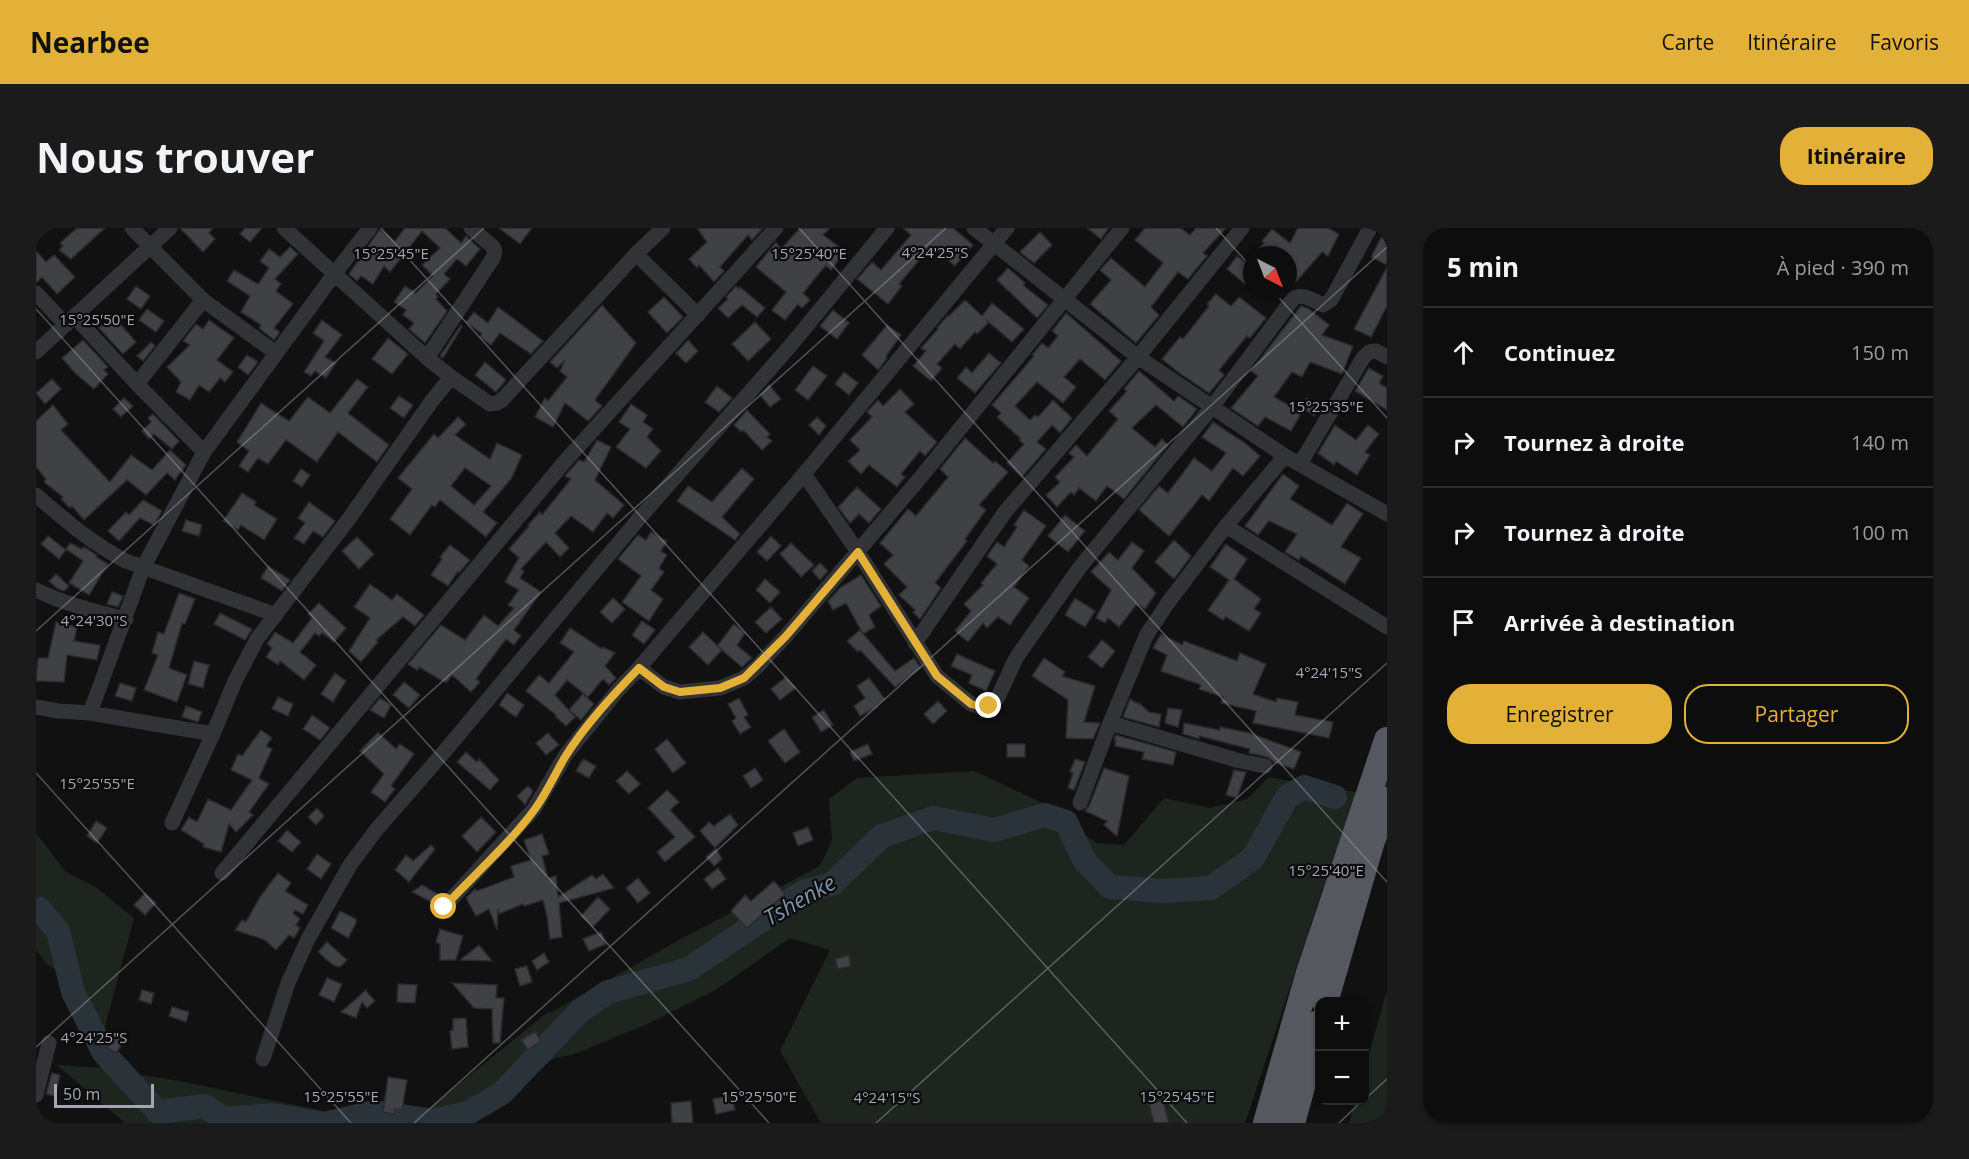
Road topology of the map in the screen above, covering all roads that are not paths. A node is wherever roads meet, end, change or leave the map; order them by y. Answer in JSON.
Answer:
{"nodes":[{"id":1,"x":132,"y":228,"type":"edge"},
{"id":2,"x":170,"y":228,"type":"edge"},
{"id":3,"x":284,"y":228,"type":"edge"},
{"id":4,"x":370,"y":228,"type":"edge"},
{"id":5,"x":471,"y":228,"type":"edge"},
{"id":6,"x":776,"y":228,"type":"edge"},
{"id":7,"x":887,"y":228,"type":"edge"},
{"id":8,"x":974,"y":228,"type":"edge"},
{"id":9,"x":1007,"y":228,"type":"edge"},
{"id":10,"x":1122,"y":228,"type":"edge"},
{"id":11,"x":1242,"y":228,"type":"edge"},
{"id":12,"x":1370,"y":228,"type":"edge"},
{"id":13,"x":660,"y":229,"type":"edge"},
{"id":14,"x":994,"y":244,"type":"junction"},
{"id":15,"x":151,"y":247,"type":"junction"},
{"id":16,"x":636,"y":254,"type":"junction"},
{"id":17,"x":335,"y":273,"type":"junction"},
{"id":18,"x":36,"y":292,"type":"edge"},
{"id":19,"x":203,"y":300,"type":"junction"},
{"id":20,"x":1063,"y":300,"type":"junction"},
{"id":21,"x":698,"y":315,"type":"junction"},
{"id":22,"x":71,"y":321,"type":"junction"},
{"id":23,"x":36,"y":352,"type":"edge"},
{"id":24,"x":276,"y":353,"type":"junction"},
{"id":25,"x":1138,"y":357,"type":"junction"},
{"id":26,"x":1387,"y":357,"type":"edge"},
{"id":27,"x":427,"y":358,"type":"junction"},
{"id":28,"x":451,"y":377,"type":"junction"},
{"id":29,"x":137,"y":384,"type":"junction"},
{"id":30,"x":1212,"y":407,"type":"junction"},
{"id":31,"x":204,"y":452,"type":"junction"},
{"id":32,"x":1285,"y":456,"type":"junction"},
{"id":33,"x":1300,"y":464,"type":"junction"},
{"id":34,"x":804,"y":474,"type":"junction"},
{"id":35,"x":36,"y":495,"type":"edge"},
{"id":36,"x":1387,"y":514,"type":"edge"},
{"id":37,"x":1226,"y":526,"type":"junction"},
{"id":38,"x":858,"y":552,"type":"junction"},
{"id":39,"x":143,"y":568,"type":"junction"},
{"id":40,"x":38,"y":592,"type":"edge"},
{"id":41,"x":276,"y":615,"type":"junction"},
{"id":42,"x":126,"y":619,"type":"junction"},
{"id":43,"x":1387,"y":627,"type":"edge"},
{"id":44,"x":915,"y":643,"type":"junction"},
{"id":45,"x":639,"y":668,"type":"junction"},
{"id":46,"x":36,"y":707,"type":"edge"},
{"id":47,"x":90,"y":714,"type":"junction"},
{"id":48,"x":1110,"y":723,"type":"junction"},
{"id":49,"x":213,"y":734,"type":"junction"},
{"id":50,"x":1387,"y":740,"type":"edge"},
{"id":51,"x":1265,"y":766,"type":"dead end"},
{"id":52,"x":1387,"y":800,"type":"edge"},
{"id":53,"x":1080,"y":803,"type":"dead end"},
{"id":54,"x":172,"y":823,"type":"dead end"},
{"id":55,"x":222,"y":873,"type":"dead end"},
{"id":56,"x":444,"y":907,"type":"dead end"},
{"id":57,"x":1326,"y":997,"type":"edge"},
{"id":58,"x":1315,"y":1040,"type":"edge"},
{"id":59,"x":49,"y":1043,"type":"dead end"},
{"id":60,"x":263,"y":1059,"type":"dead end"},
{"id":61,"x":36,"y":1095,"type":"edge"},
{"id":62,"x":1266,"y":1123,"type":"edge"},
{"id":63,"x":1292,"y":1123,"type":"edge"}],
"edges":[{"from":1,"to":15,"type":"street"},
{"from":2,"to":15,"type":"street"},
{"from":3,"to":17,"type":"street"},
{"from":4,"to":17,"type":"street"},
{"from":5,"to":27,"type":"street"},
{"from":6,"to":21,"type":"street"},
{"from":7,"to":60,"type":"street"},
{"from":8,"to":14,"type":"street"},
{"from":9,"to":14,"type":"street"},
{"from":10,"to":20,"type":"street"},
{"from":11,"to":25,"type":"street"},
{"from":12,"to":30,"type":"street"},
{"from":13,"to":16,"type":"street"},
{"from":14,"to":20,"type":"street"},
{"from":14,"to":34,"type":"street"},
{"from":15,"to":19,"type":"street"},
{"from":15,"to":22,"type":"street"},
{"from":16,"to":21,"type":"street"},
{"from":16,"to":28,"type":"street"},
{"from":17,"to":24,"type":"street"},
{"from":17,"to":27,"type":"street"},
{"from":18,"to":22,"type":"street"},
{"from":19,"to":24,"type":"street"},
{"from":19,"to":29,"type":"street"},
{"from":20,"to":25,"type":"street"},
{"from":20,"to":38,"type":"street"},
{"from":21,"to":55,"type":"street"},
{"from":22,"to":23,"type":"street"},
{"from":22,"to":29,"type":"street"},
{"from":24,"to":31,"type":"street"},
{"from":25,"to":30,"type":"street"},
{"from":25,"to":44,"type":"street"},
{"from":26,"to":33,"type":"street"},
{"from":27,"to":28,"type":"street"},
{"from":28,"to":41,"type":"street"},
{"from":29,"to":31,"type":"street"},
{"from":30,"to":32,"type":"street"},
{"from":30,"to":44,"type":"street"},
{"from":31,"to":39,"type":"street"},
{"from":32,"to":33,"type":"street"},
{"from":32,"to":37,"type":"street"},
{"from":33,"to":36,"type":"street"},
{"from":34,"to":38,"type":"street"},
{"from":34,"to":45,"type":"street"},
{"from":35,"to":39,"type":"street"},
{"from":37,"to":43,"type":"street"},
{"from":37,"to":48,"type":"street"},
{"from":38,"to":44,"type":"street"},
{"from":38,"to":45,"type":"street"},
{"from":39,"to":41,"type":"street"},
{"from":39,"to":42,"type":"street"},
{"from":40,"to":42,"type":"street"},
{"from":41,"to":49,"type":"street"},
{"from":42,"to":47,"type":"street"},
{"from":45,"to":56,"type":"street"},
{"from":46,"to":47,"type":"street"},
{"from":47,"to":49,"type":"street"},
{"from":48,"to":51,"type":"street"},
{"from":48,"to":53,"type":"street"},
{"from":49,"to":54,"type":"street"},
{"from":50,"to":62,"type":"highway"},
{"from":52,"to":57,"type":"highway"},
{"from":58,"to":63,"type":"highway"},
{"from":59,"to":61,"type":"street"}]}
